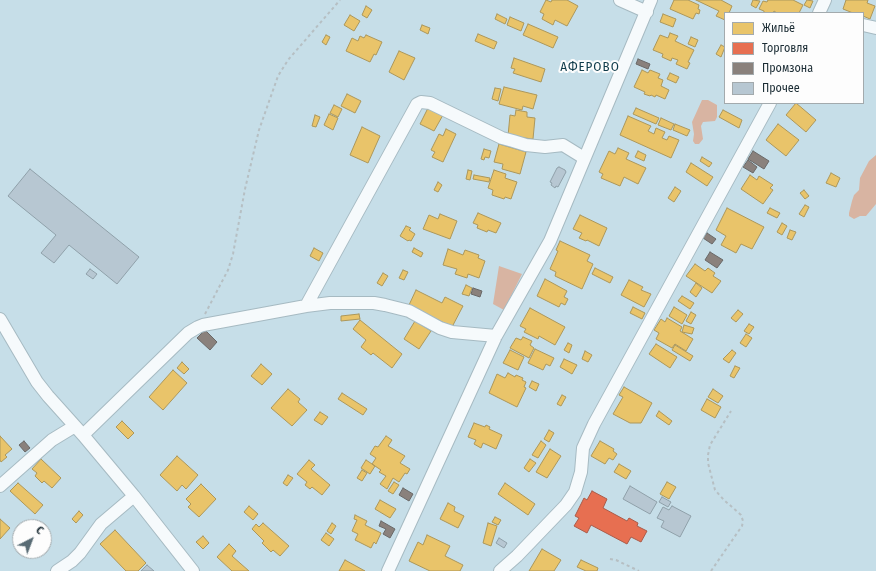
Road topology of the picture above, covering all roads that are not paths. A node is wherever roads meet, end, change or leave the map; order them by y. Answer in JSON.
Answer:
{"nodes":[{"id":1,"x":620,"y":0,"type":"edge"},
{"id":2,"x":651,"y":0,"type":"edge"},
{"id":3,"x":825,"y":0,"type":"edge"},
{"id":4,"x":647,"y":12,"type":"junction"},
{"id":5,"x":819,"y":12,"type":"edge"},
{"id":6,"x":864,"y":25,"type":"edge"},
{"id":7,"x":876,"y":28,"type":"edge"},
{"id":8,"x":769,"y":104,"type":"edge"},
{"id":9,"x":584,"y":158,"type":"junction"},
{"id":10,"x":306,"y":306,"type":"junction"},
{"id":11,"x":0,"y":319,"type":"edge"},
{"id":12,"x":496,"y":336,"type":"junction"},
{"id":13,"x":79,"y":431,"type":"junction"},
{"id":14,"x":0,"y":486,"type":"edge"},
{"id":15,"x":134,"y":496,"type":"junction"},
{"id":16,"x":57,"y":571,"type":"edge"},
{"id":17,"x":193,"y":571,"type":"edge"},
{"id":18,"x":388,"y":571,"type":"edge"},
{"id":19,"x":500,"y":571,"type":"edge"}],
"edges":[{"from":1,"to":4,"type":"street"},
{"from":2,"to":4,"type":"street"},
{"from":3,"to":5,"type":"street"},
{"from":4,"to":9,"type":"street"},
{"from":6,"to":7,"type":"street"},
{"from":8,"to":19,"type":"street"},
{"from":9,"to":10,"type":"street"},
{"from":9,"to":12,"type":"street"},
{"from":10,"to":12,"type":"street"},
{"from":10,"to":13,"type":"street"},
{"from":11,"to":13,"type":"street"},
{"from":12,"to":18,"type":"street"},
{"from":13,"to":14,"type":"street"},
{"from":13,"to":15,"type":"street"},
{"from":15,"to":16,"type":"street"},
{"from":15,"to":17,"type":"street"}]}
